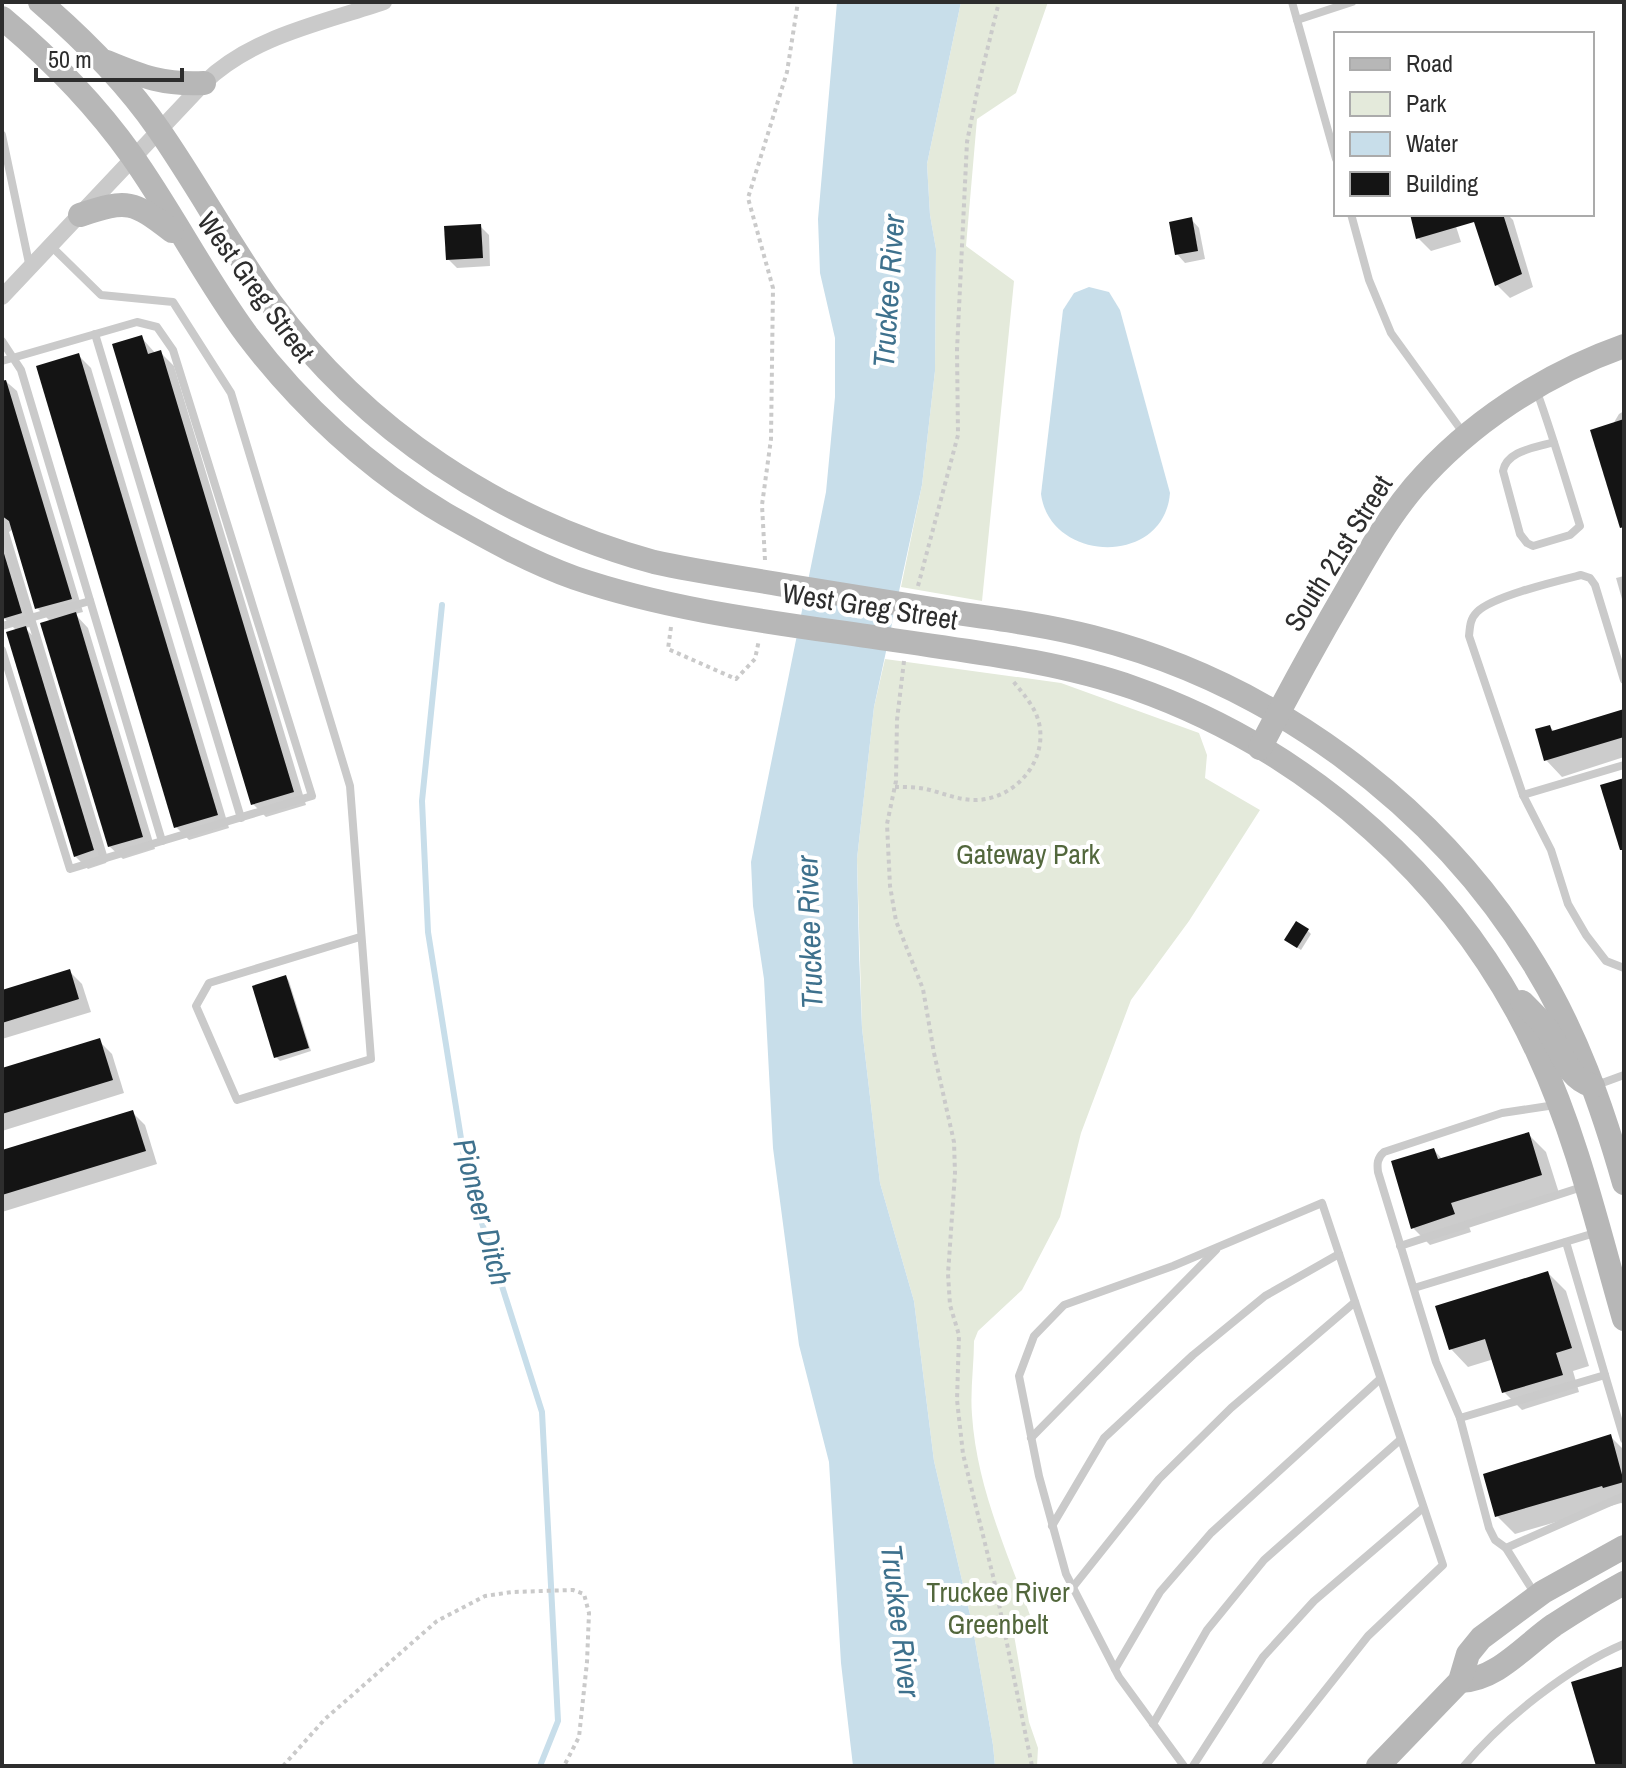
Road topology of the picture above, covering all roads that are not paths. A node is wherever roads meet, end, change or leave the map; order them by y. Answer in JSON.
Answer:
{"nodes":[{"id":1,"x":40,"y":2,"type":"edge"},
{"id":2,"x":384,"y":2,"type":"edge"},
{"id":3,"x":1292,"y":2,"type":"edge"},
{"id":4,"x":1352,"y":2,"type":"edge"},
{"id":5,"x":2,"y":18,"type":"edge"},
{"id":6,"x":1297,"y":20,"type":"junction"},
{"id":7,"x":101,"y":59,"type":"junction"},
{"id":8,"x":204,"y":83,"type":"junction"},
{"id":9,"x":159,"y":130,"type":"junction"},
{"id":10,"x":2,"y":135,"type":"edge"},
{"id":11,"x":1334,"y":152,"type":"edge"},
{"id":12,"x":133,"y":158,"type":"junction"},
{"id":13,"x":6,"y":171,"type":"edge"},
{"id":14,"x":80,"y":215,"type":"junction"},
{"id":15,"x":1352,"y":216,"type":"edge"},
{"id":16,"x":187,"y":242,"type":"junction"},
{"id":17,"x":51,"y":246,"type":"junction"},
{"id":18,"x":30,"y":268,"type":"junction"},
{"id":19,"x":2,"y":297,"type":"edge"},
{"id":20,"x":95,"y":334,"type":"junction"},
{"id":21,"x":2,"y":341,"type":"edge"},
{"id":22,"x":1624,"y":346,"type":"edge"},
{"id":23,"x":13,"y":358,"type":"junction"},
{"id":24,"x":2,"y":361,"type":"edge"},
{"id":25,"x":1535,"y":387,"type":"junction"},
{"id":26,"x":1466,"y":438,"type":"junction"},
{"id":27,"x":1554,"y":442,"type":"junction"},
{"id":28,"x":2,"y":523,"type":"edge"},
{"id":29,"x":90,"y":601,"type":"junction"},
{"id":30,"x":31,"y":618,"type":"junction"},
{"id":31,"x":2,"y":626,"type":"edge"},
{"id":32,"x":2,"y":650,"type":"edge"},
{"id":33,"x":1624,"y":680,"type":"edge"},
{"id":34,"x":1278,"y":714,"type":"junction"},
{"id":35,"x":1260,"y":748,"type":"junction"},
{"id":36,"x":1624,"y":765,"type":"edge"},
{"id":37,"x":1523,"y":795,"type":"junction"},
{"id":38,"x":241,"y":818,"type":"junction"},
{"id":39,"x":162,"y":841,"type":"junction"},
{"id":40,"x":104,"y":859,"type":"junction"},
{"id":41,"x":360,"y":937,"type":"junction"},
{"id":42,"x":1624,"y":968,"type":"edge"},
{"id":43,"x":1492,"y":969,"type":"junction"},
{"id":44,"x":1624,"y":1075,"type":"edge"},
{"id":45,"x":1593,"y":1086,"type":"junction"},
{"id":46,"x":1560,"y":1105,"type":"junction"},
{"id":47,"x":1624,"y":1183,"type":"edge"},
{"id":48,"x":1586,"y":1186,"type":"junction"},
{"id":49,"x":1599,"y":1232,"type":"junction"},
{"id":50,"x":1566,"y":1242,"type":"junction"},
{"id":51,"x":1400,"y":1246,"type":"junction"},
{"id":52,"x":1219,"y":1247,"type":"junction"},
{"id":53,"x":1339,"y":1254,"type":"junction"},
{"id":54,"x":1414,"y":1288,"type":"junction"},
{"id":55,"x":1355,"y":1302,"type":"junction"},
{"id":56,"x":1624,"y":1319,"type":"edge"},
{"id":57,"x":1605,"y":1375,"type":"junction"},
{"id":58,"x":1380,"y":1379,"type":"junction"},
{"id":59,"x":1460,"y":1418,"type":"junction"},
{"id":60,"x":1031,"y":1438,"type":"junction"},
{"id":61,"x":1624,"y":1439,"type":"edge"},
{"id":62,"x":1400,"y":1440,"type":"junction"},
{"id":63,"x":1624,"y":1496,"type":"edge"},
{"id":64,"x":1423,"y":1508,"type":"junction"},
{"id":65,"x":1052,"y":1526,"type":"junction"},
{"id":66,"x":1624,"y":1547,"type":"edge"},
{"id":67,"x":1506,"y":1548,"type":"junction"},
{"id":68,"x":1624,"y":1583,"type":"edge"},
{"id":69,"x":1073,"y":1587,"type":"junction"},
{"id":70,"x":1536,"y":1597,"type":"junction"},
{"id":71,"x":1624,"y":1644,"type":"edge"},
{"id":72,"x":1115,"y":1669,"type":"junction"},
{"id":73,"x":1460,"y":1681,"type":"junction"},
{"id":74,"x":1153,"y":1724,"type":"junction"},
{"id":75,"x":1184,"y":1766,"type":"edge"},
{"id":76,"x":1193,"y":1766,"type":"edge"},
{"id":77,"x":1265,"y":1766,"type":"edge"},
{"id":78,"x":1378,"y":1766,"type":"edge"},
{"id":79,"x":1464,"y":1766,"type":"edge"}],
"edges":[{"from":1,"to":7,"type":"main road","name":"West Greg Street"},
{"from":2,"to":8,"type":"street"},
{"from":3,"to":6,"type":"lane"},
{"from":4,"to":6,"type":"lane"},
{"from":5,"to":12,"type":"main road","name":"West Greg Street"},
{"from":6,"to":11,"type":"lane"},
{"from":7,"to":8,"type":"main road"},
{"from":7,"to":9,"type":"main road","name":"West Greg Street"},
{"from":8,"to":9,"type":"street"},
{"from":9,"to":12,"type":"street"},
{"from":9,"to":34,"type":"main road","name":"West Greg Street"},
{"from":10,"to":13,"type":"lane"},
{"from":12,"to":14,"type":"street"},
{"from":12,"to":16,"type":"main road","name":"West Greg Street"},
{"from":13,"to":18,"type":"lane"},
{"from":14,"to":16,"type":"main road"},
{"from":14,"to":17,"type":"street"},
{"from":15,"to":26,"type":"lane"},
{"from":16,"to":35,"type":"main road","name":"West Greg Street"},
{"from":17,"to":18,"type":"street"},
{"from":17,"to":41,"type":"lane"},
{"from":18,"to":19,"type":"street"},
{"from":20,"to":23,"type":"lane"},
{"from":20,"to":38,"type":"lane"},
{"from":20,"to":38,"type":"lane"},
{"from":21,"to":23,"type":"lane"},
{"from":22,"to":25,"type":"main road","name":"South 21st Street"},
{"from":23,"to":24,"type":"lane"},
{"from":23,"to":29,"type":"lane"},
{"from":25,"to":26,"type":"main road","name":"South 21st Street"},
{"from":25,"to":27,"type":"lane"},
{"from":26,"to":34,"type":"main road","name":"South 21st Street"},
{"from":27,"to":27,"type":"lane"},
{"from":28,"to":30,"type":"lane"},
{"from":29,"to":30,"type":"lane"},
{"from":29,"to":39,"type":"lane"},
{"from":30,"to":31,"type":"lane"},
{"from":30,"to":40,"type":"lane"},
{"from":32,"to":40,"type":"lane"},
{"from":33,"to":37,"type":"lane"},
{"from":34,"to":35,"type":"main road","name":"South 21st Street"},
{"from":34,"to":45,"type":"main road","name":"West Greg Street"},
{"from":35,"to":43,"type":"main road","name":"West Greg Street"},
{"from":36,"to":37,"type":"lane"},
{"from":37,"to":42,"type":"lane"},
{"from":38,"to":39,"type":"lane"},
{"from":39,"to":40,"type":"lane"},
{"from":41,"to":41,"type":"lane"},
{"from":43,"to":45,"type":"main road"},
{"from":43,"to":46,"type":"main road","name":"West Greg Street"},
{"from":44,"to":45,"type":"lane"},
{"from":45,"to":47,"type":"main road","name":"West Greg Street"},
{"from":46,"to":48,"type":"main road","name":"West Greg Street"},
{"from":46,"to":51,"type":"lane"},
{"from":48,"to":49,"type":"main road","name":"West Greg Street"},
{"from":48,"to":51,"type":"lane"},
{"from":49,"to":50,"type":"lane"},
{"from":49,"to":56,"type":"main road","name":"West Greg Street"},
{"from":50,"to":54,"type":"lane"},
{"from":50,"to":57,"type":"lane"},
{"from":51,"to":54,"type":"lane"},
{"from":52,"to":53,"type":"lane"},
{"from":52,"to":60,"type":"lane"},
{"from":52,"to":60,"type":"lane"},
{"from":53,"to":55,"type":"lane"},
{"from":53,"to":65,"type":"lane"},
{"from":54,"to":59,"type":"lane"},
{"from":55,"to":58,"type":"lane"},
{"from":55,"to":69,"type":"lane"},
{"from":57,"to":59,"type":"lane"},
{"from":57,"to":61,"type":"lane"},
{"from":58,"to":62,"type":"lane"},
{"from":58,"to":72,"type":"lane"},
{"from":59,"to":67,"type":"lane"},
{"from":60,"to":65,"type":"lane"},
{"from":62,"to":64,"type":"lane"},
{"from":62,"to":74,"type":"lane"},
{"from":63,"to":67,"type":"lane"},
{"from":64,"to":76,"type":"lane"},
{"from":64,"to":77,"type":"lane"},
{"from":65,"to":69,"type":"lane"},
{"from":66,"to":70,"type":"main road"},
{"from":67,"to":70,"type":"lane"},
{"from":68,"to":73,"type":"main road"},
{"from":69,"to":72,"type":"lane"},
{"from":70,"to":73,"type":"main road"},
{"from":71,"to":79,"type":"lane"},
{"from":72,"to":74,"type":"lane"},
{"from":73,"to":78,"type":"main road"},
{"from":74,"to":75,"type":"lane"}]}
